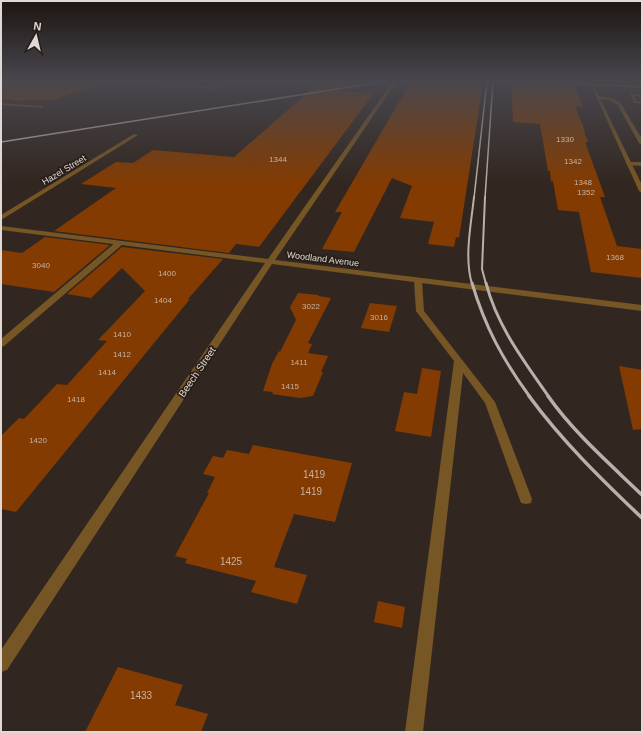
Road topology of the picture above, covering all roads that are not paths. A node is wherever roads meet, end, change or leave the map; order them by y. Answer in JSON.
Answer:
{"nodes":[{"id":1,"x":371,"y":115,"type":"edge"},
{"id":2,"x":606,"y":115,"type":"edge"},
{"id":3,"x":626,"y":115,"type":"edge"},
{"id":4,"x":136,"y":135,"type":"dead end"},
{"id":5,"x":642,"y":143,"type":"edge"},
{"id":6,"x":628,"y":163,"type":"junction"},
{"id":7,"x":642,"y":164,"type":"edge"},
{"id":8,"x":642,"y":191,"type":"edge"},
{"id":9,"x":1,"y":218,"type":"edge"},
{"id":10,"x":1,"y":228,"type":"edge"},
{"id":11,"x":119,"y":244,"type":"junction"},
{"id":12,"x":270,"y":262,"type":"junction"},
{"id":13,"x":418,"y":280,"type":"junction"},
{"id":14,"x":642,"y":308,"type":"edge"},
{"id":15,"x":1,"y":344,"type":"edge"},
{"id":16,"x":459,"y":361,"type":"junction"},
{"id":17,"x":526,"y":499,"type":"dead end"},
{"id":18,"x":1,"y":664,"type":"edge"},
{"id":19,"x":414,"y":732,"type":"edge"}],
"edges":[{"from":1,"to":12,"type":"street","name":"Beech Street"},
{"from":2,"to":6,"type":"street"},
{"from":3,"to":5,"type":"street"},
{"from":4,"to":9,"type":"street","name":"Hazel Street"},
{"from":6,"to":7,"type":"street"},
{"from":6,"to":8,"type":"street"},
{"from":10,"to":11,"type":"street","name":"Woodland Avenue"},
{"from":11,"to":12,"type":"street","name":"Woodland Avenue"},
{"from":11,"to":15,"type":"street"},
{"from":12,"to":13,"type":"street","name":"Woodland Avenue"},
{"from":12,"to":18,"type":"street","name":"Beech Street"},
{"from":13,"to":14,"type":"street","name":"Woodland Avenue"},
{"from":13,"to":16,"type":"street"},
{"from":16,"to":17,"type":"street"},
{"from":16,"to":19,"type":"street"}]}
